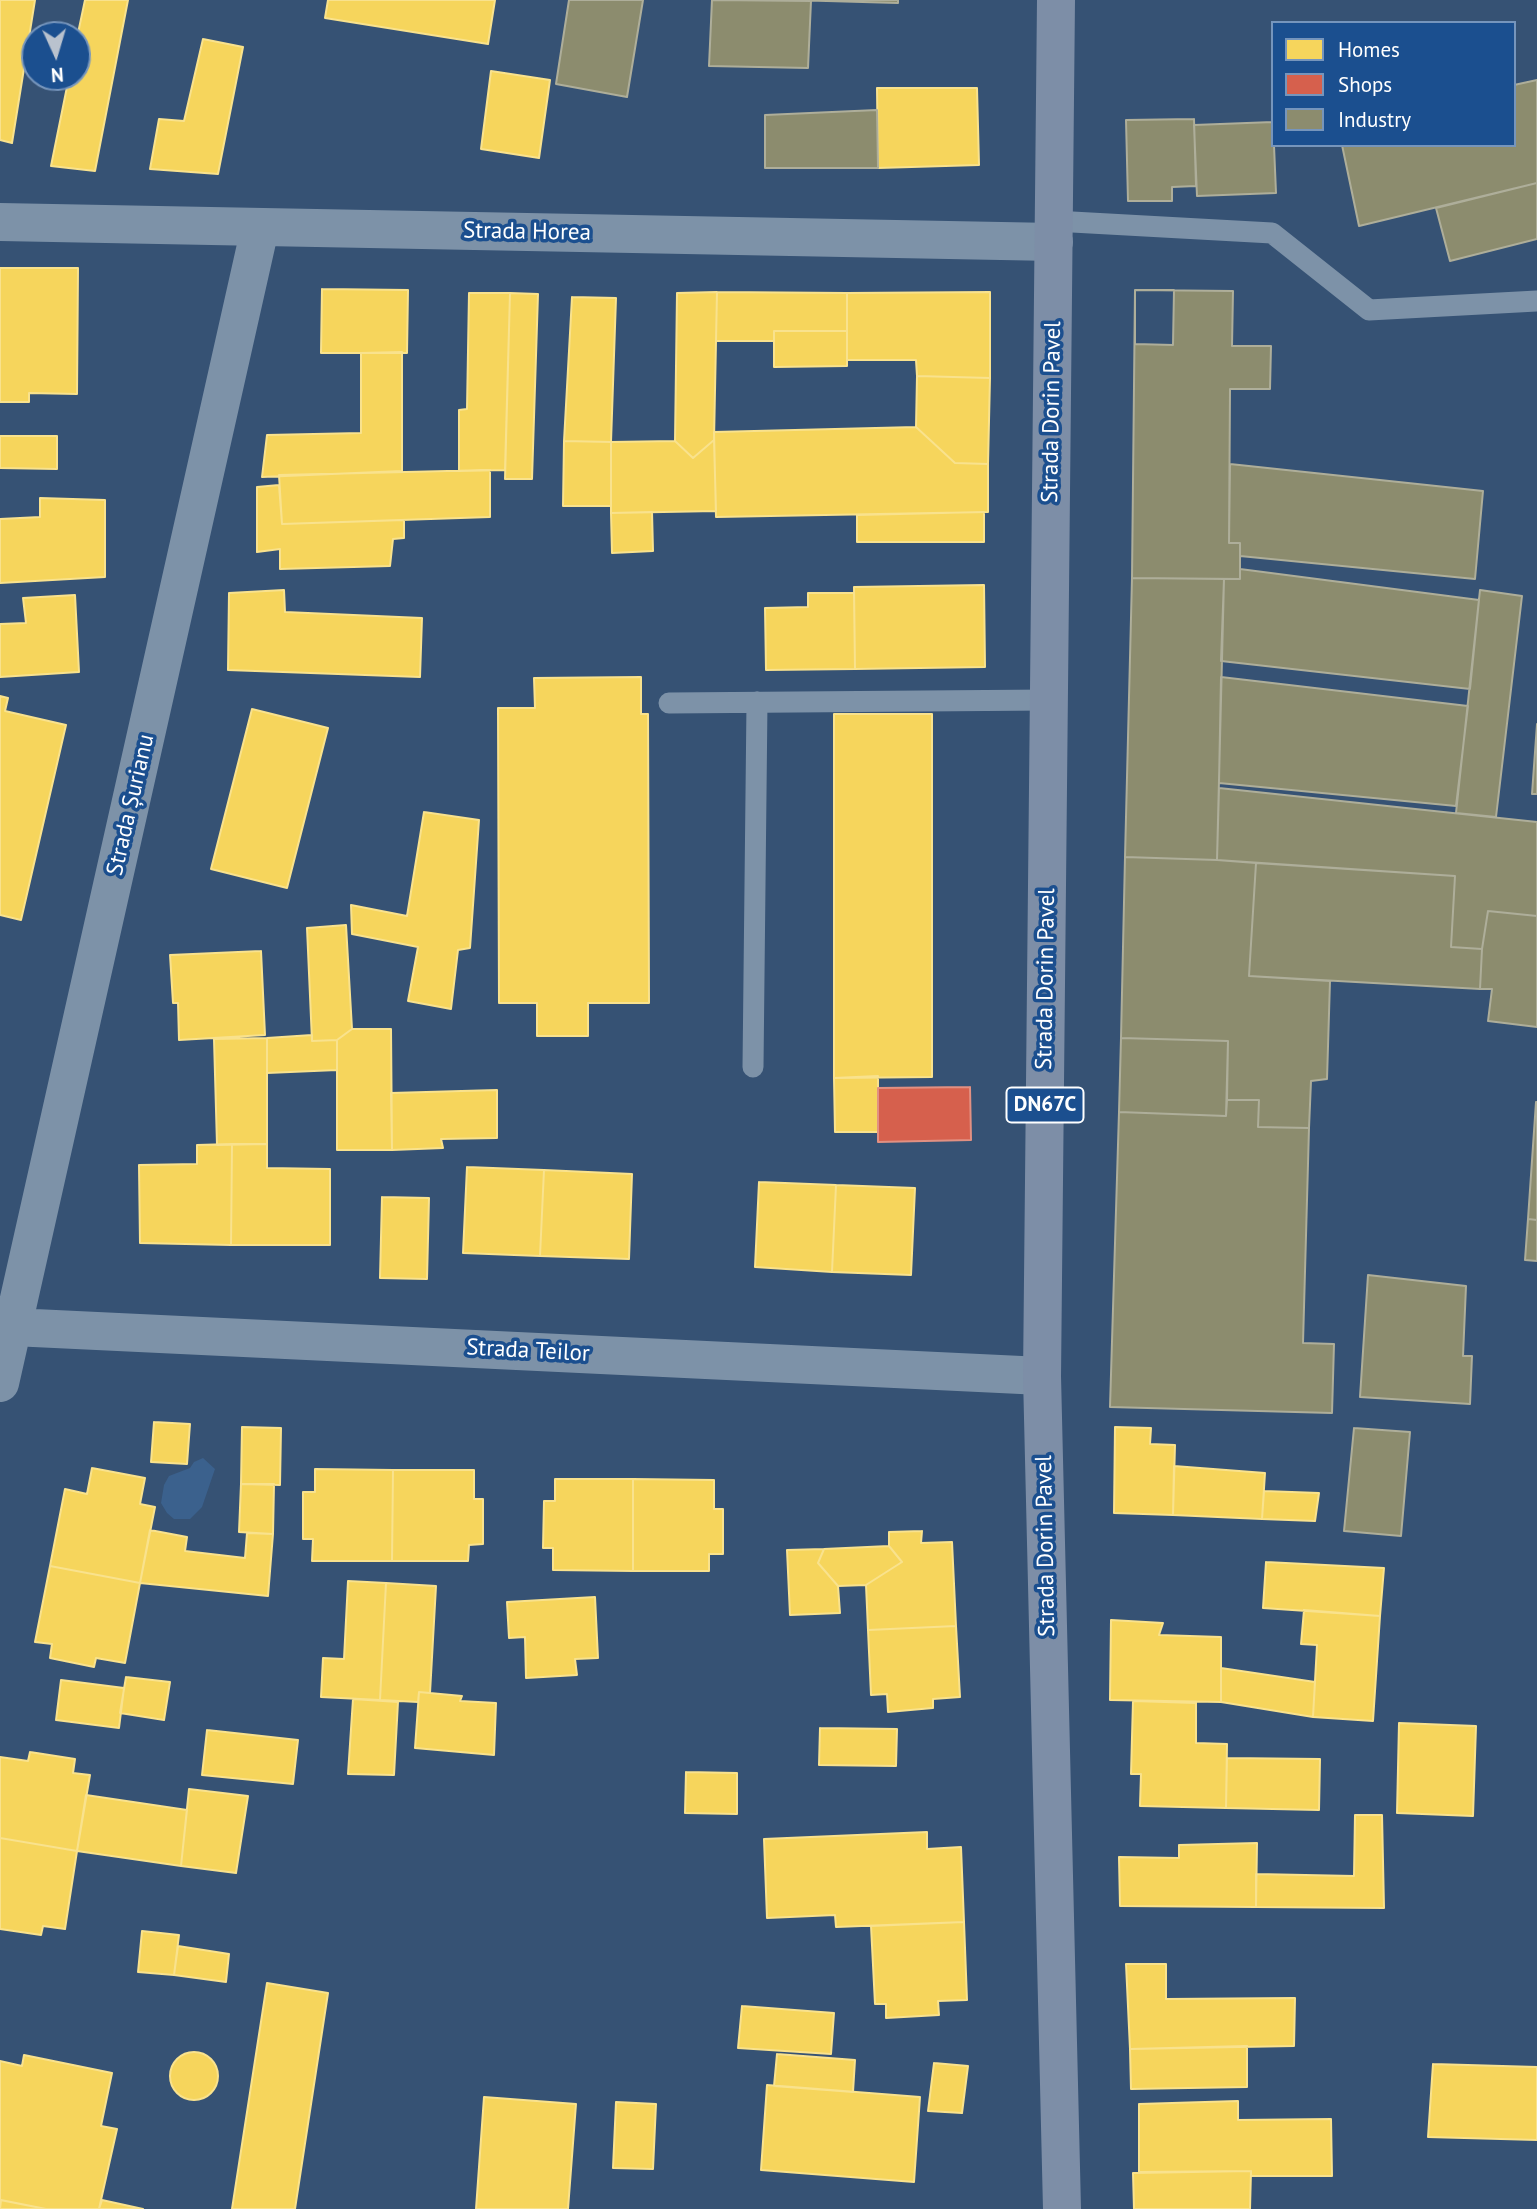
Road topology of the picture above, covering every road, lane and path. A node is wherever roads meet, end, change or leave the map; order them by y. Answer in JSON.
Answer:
{"nodes":[{"id":1,"x":1056,"y":0,"type":"edge"},
{"id":2,"x":0,"y":222,"type":"edge"},
{"id":3,"x":260,"y":228,"type":"junction"},
{"id":4,"x":1054,"y":232,"type":"junction"},
{"id":5,"x":1537,"y":301,"type":"edge"},
{"id":6,"x":1049,"y":700,"type":"junction"},
{"id":7,"x":757,"y":702,"type":"junction"},
{"id":8,"x":669,"y":703,"type":"dead end"},
{"id":9,"x":753,"y":1067,"type":"dead end"},
{"id":10,"x":7,"y":1326,"type":"edge"},
{"id":11,"x":1042,"y":1376,"type":"junction"},
{"id":12,"x":0,"y":1383,"type":"edge"},
{"id":13,"x":1062,"y":2209,"type":"edge"}],
"edges":[{"from":1,"to":4,"type":"main road","name":"Strada Dorin Pavel","number":"DN67C"},
{"from":2,"to":3,"type":"street","name":"Strada Horea"},
{"from":3,"to":4,"type":"street","name":"Strada Horea"},
{"from":3,"to":10,"type":"street","name":"Strada Șurianu"},
{"from":4,"to":5,"type":"lane"},
{"from":4,"to":6,"type":"main road","name":"Strada Dorin Pavel","number":"DN67C"},
{"from":6,"to":7,"type":"lane"},
{"from":6,"to":11,"type":"main road","name":"Strada Dorin Pavel","number":"DN67C"},
{"from":7,"to":8,"type":"lane"},
{"from":7,"to":9,"type":"lane"},
{"from":10,"to":11,"type":"street","name":"Strada Teilor"},
{"from":10,"to":12,"type":"street","name":"Strada Șurianu"},
{"from":11,"to":13,"type":"main road","name":"Strada Dorin Pavel","number":"DN67C"}]}
